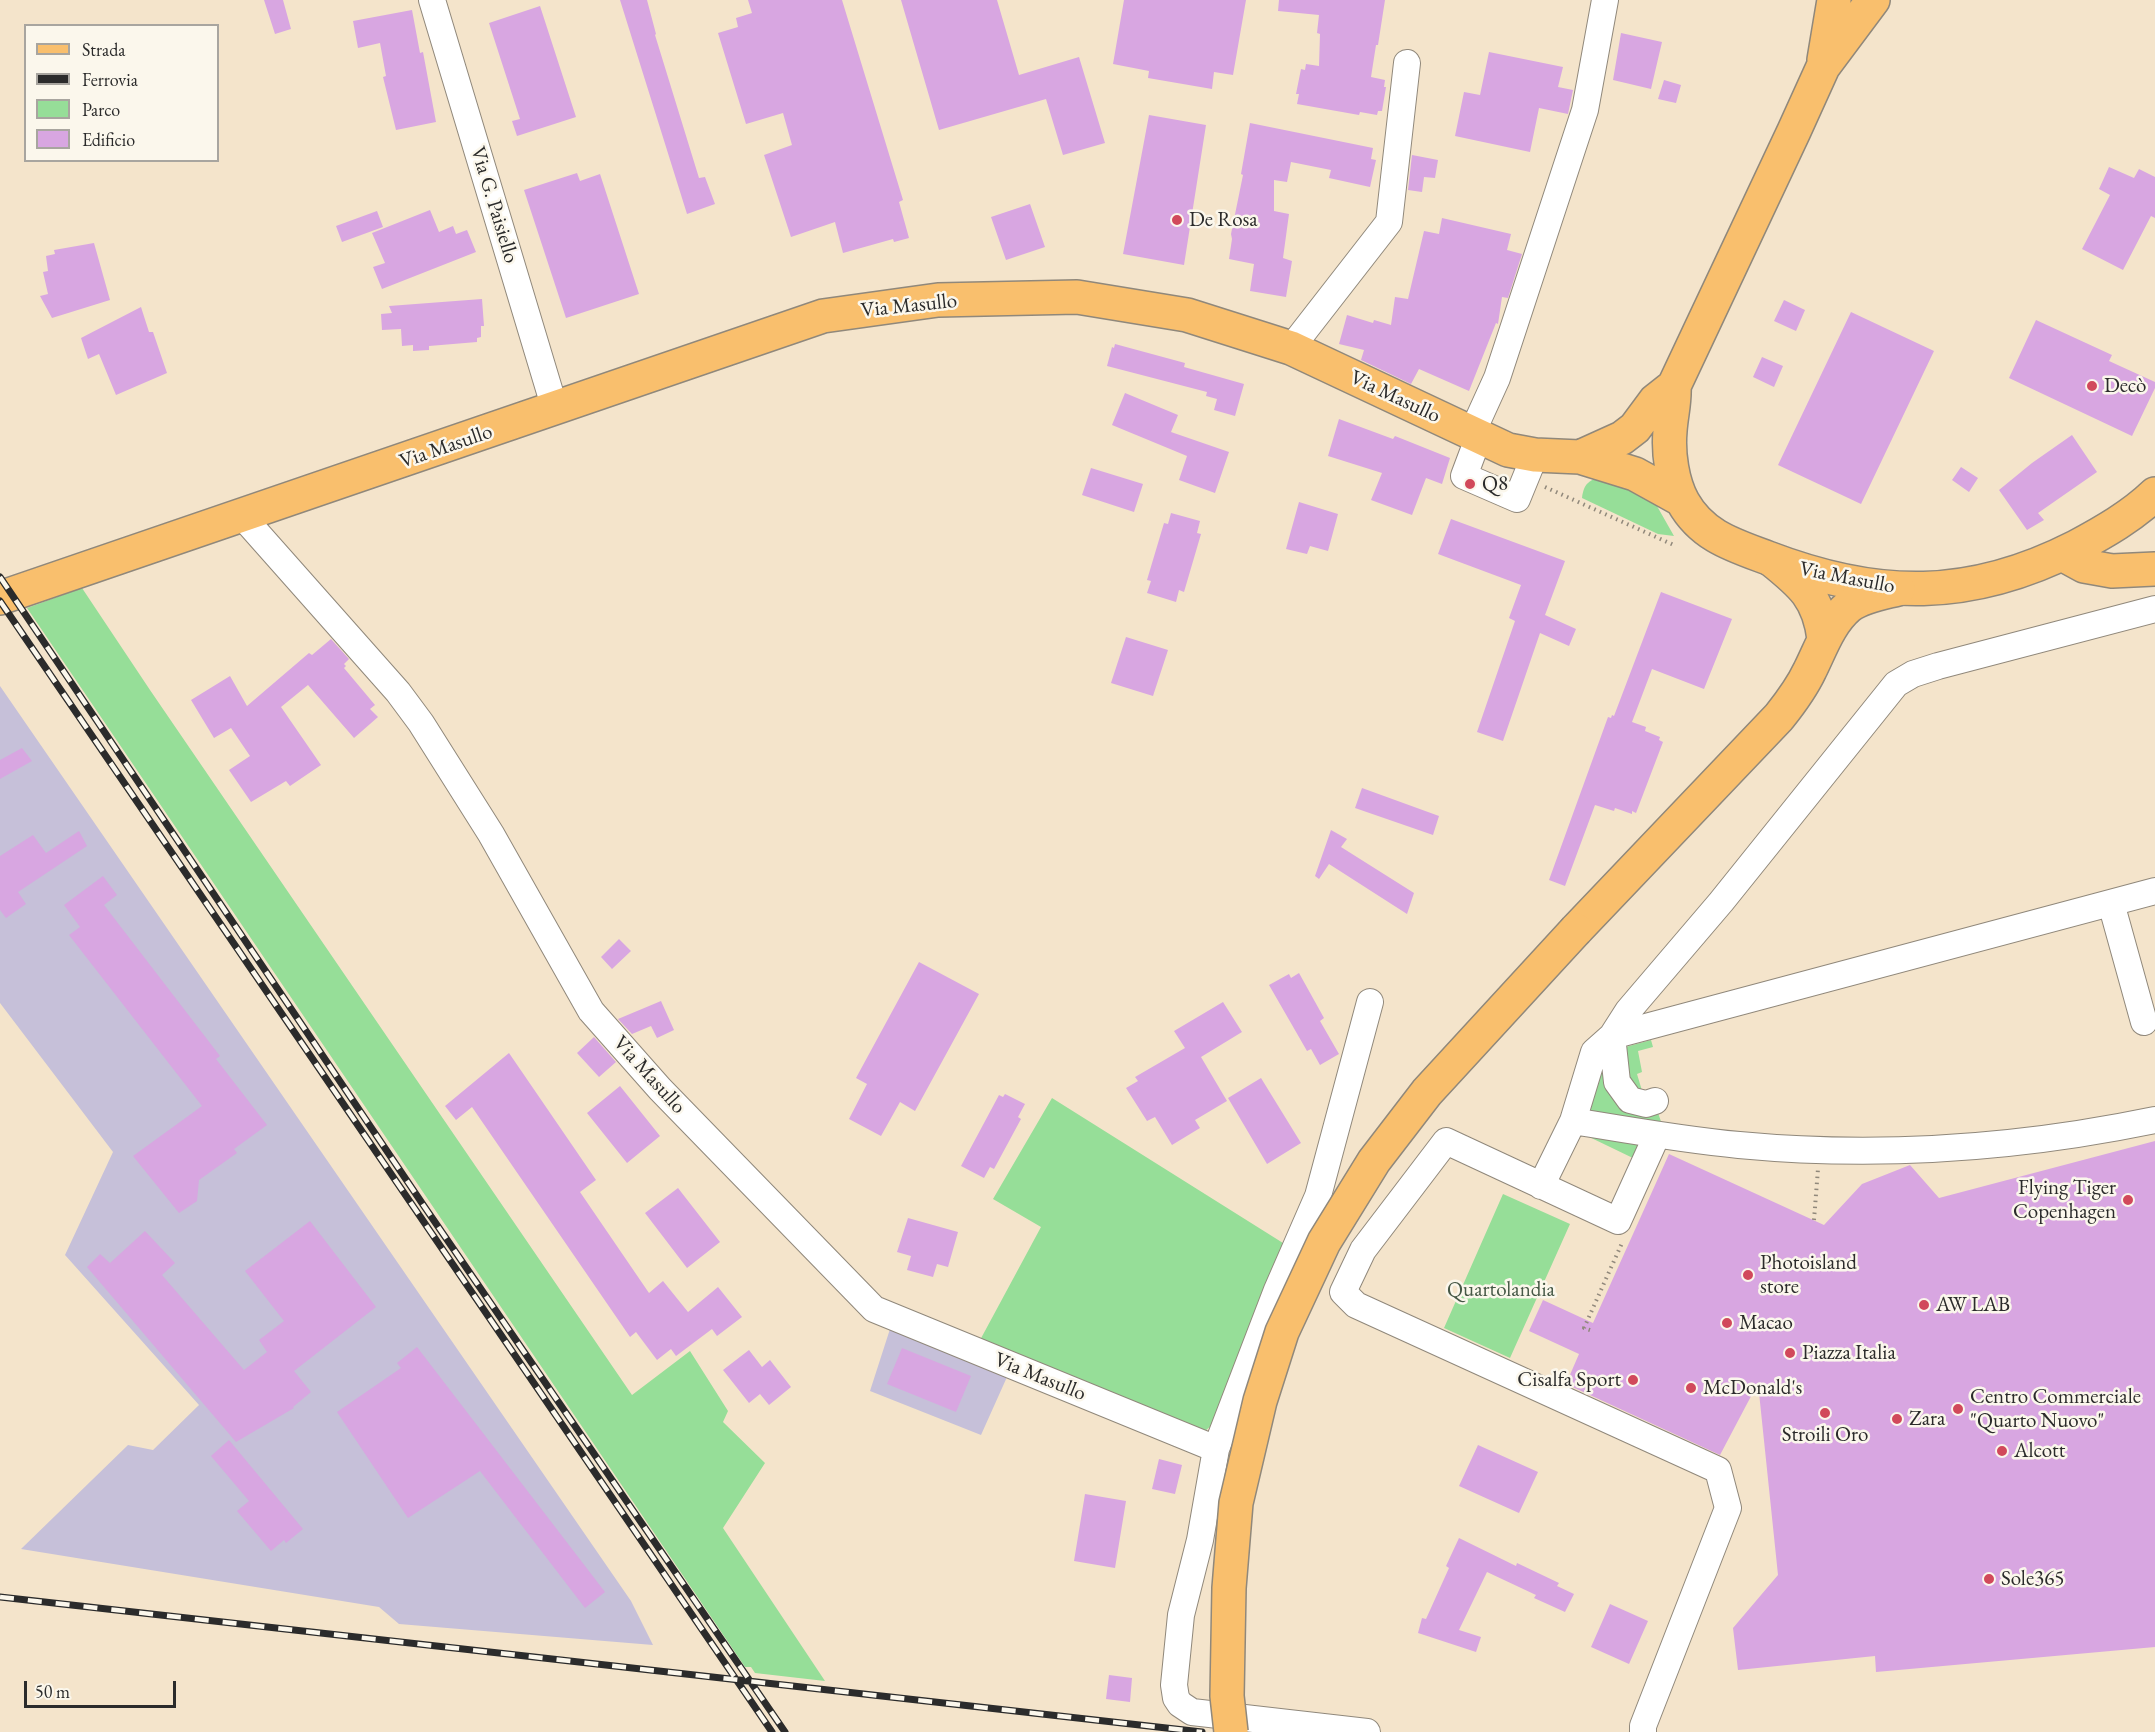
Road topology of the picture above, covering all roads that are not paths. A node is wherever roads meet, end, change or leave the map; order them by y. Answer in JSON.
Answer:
{"nodes":[{"id":1,"x":432,"y":0,"type":"edge"},
{"id":2,"x":1605,"y":0,"type":"edge"},
{"id":3,"x":1834,"y":0,"type":"edge"},
{"id":4,"x":1873,"y":0,"type":"edge"},
{"id":5,"x":1407,"y":63,"type":"dead end"},
{"id":6,"x":1823,"y":67,"type":"junction"},
{"id":7,"x":1291,"y":348,"type":"junction"},
{"id":8,"x":1674,"y":386,"type":"junction"},
{"id":9,"x":555,"y":409,"type":"junction"},
{"id":10,"x":1475,"y":435,"type":"junction"},
{"id":11,"x":1580,"y":457,"type":"junction"},
{"id":12,"x":1531,"y":466,"type":"junction"},
{"id":13,"x":2155,"y":494,"type":"edge"},
{"id":14,"x":1682,"y":500,"type":"junction"},
{"id":15,"x":242,"y":516,"type":"junction"},
{"id":16,"x":2062,"y":554,"type":"junction"},
{"id":17,"x":1772,"y":560,"type":"junction"},
{"id":18,"x":2155,"y":569,"type":"edge"},
{"id":19,"x":1898,"y":590,"type":"junction"},
{"id":20,"x":0,"y":598,"type":"edge"},
{"id":21,"x":2155,"y":609,"type":"edge"},
{"id":22,"x":1824,"y":639,"type":"junction"},
{"id":23,"x":2155,"y":891,"type":"edge"},
{"id":24,"x":2111,"y":903,"type":"junction"},
{"id":25,"x":1370,"y":1002,"type":"dead end"},
{"id":26,"x":2144,"y":1023,"type":"dead end"},
{"id":27,"x":1612,"y":1036,"type":"junction"},
{"id":28,"x":1655,"y":1101,"type":"dead end"},
{"id":29,"x":2155,"y":1120,"type":"edge"},
{"id":30,"x":1573,"y":1121,"type":"junction"},
{"id":31,"x":1657,"y":1135,"type":"junction"},
{"id":32,"x":1541,"y":1186,"type":"junction"},
{"id":33,"x":1277,"y":1290,"type":"junction"},
{"id":34,"x":1343,"y":1292,"type":"junction"},
{"id":35,"x":1216,"y":1449,"type":"junction"},
{"id":36,"x":1231,"y":1732,"type":"edge"},
{"id":37,"x":1367,"y":1732,"type":"edge"},
{"id":38,"x":1643,"y":1732,"type":"edge"}],
"edges":[{"from":1,"to":9,"type":"street","name":"Via G. Paisiello"},
{"from":2,"to":10,"type":"street"},
{"from":3,"to":6,"type":"main road"},
{"from":4,"to":6,"type":"main road","name":"Via Masullo"},
{"from":5,"to":7,"type":"street"},
{"from":6,"to":8,"type":"main road","name":"Via Masullo"},
{"from":7,"to":9,"type":"main road","name":"Via Masullo"},
{"from":7,"to":10,"type":"main road","name":"Via Masullo"},
{"from":8,"to":11,"type":"main road","name":"Via Masullo"},
{"from":8,"to":14,"type":"main road","name":"Via Masullo"},
{"from":9,"to":15,"type":"main road","name":"Via Masullo"},
{"from":10,"to":12,"type":"main road","name":"Via Masullo"},
{"from":10,"to":12,"type":"street"},
{"from":11,"to":12,"type":"main road","name":"Via Masullo"},
{"from":11,"to":14,"type":"main road","name":"Via Masullo"},
{"from":13,"to":16,"type":"main road","name":"Via Masullo"},
{"from":14,"to":17,"type":"main road","name":"Via Masullo"},
{"from":15,"to":20,"type":"main road","name":"Via Masullo"},
{"from":15,"to":35,"type":"street","name":"Via Masullo"},
{"from":16,"to":18,"type":"main road"},
{"from":16,"to":19,"type":"main road","name":"Via Masullo"},
{"from":17,"to":19,"type":"main road","name":"Via Masullo"},
{"from":17,"to":22,"type":"main road"},
{"from":19,"to":22,"type":"main road"},
{"from":21,"to":27,"type":"street"},
{"from":22,"to":36,"type":"main road","bridge":true},
{"from":23,"to":24,"type":"street"},
{"from":24,"to":26,"type":"street"},
{"from":24,"to":27,"type":"street"},
{"from":25,"to":33,"type":"street"},
{"from":27,"to":28,"type":"street"},
{"from":27,"to":30,"type":"street"},
{"from":29,"to":31,"type":"street"},
{"from":30,"to":31,"type":"street"},
{"from":30,"to":32,"type":"street"},
{"from":31,"to":32,"type":"street"},
{"from":32,"to":34,"type":"street"},
{"from":33,"to":34,"type":"street"},
{"from":33,"to":35,"type":"street"},
{"from":34,"to":38,"type":"street"},
{"from":35,"to":37,"type":"street"}]}
